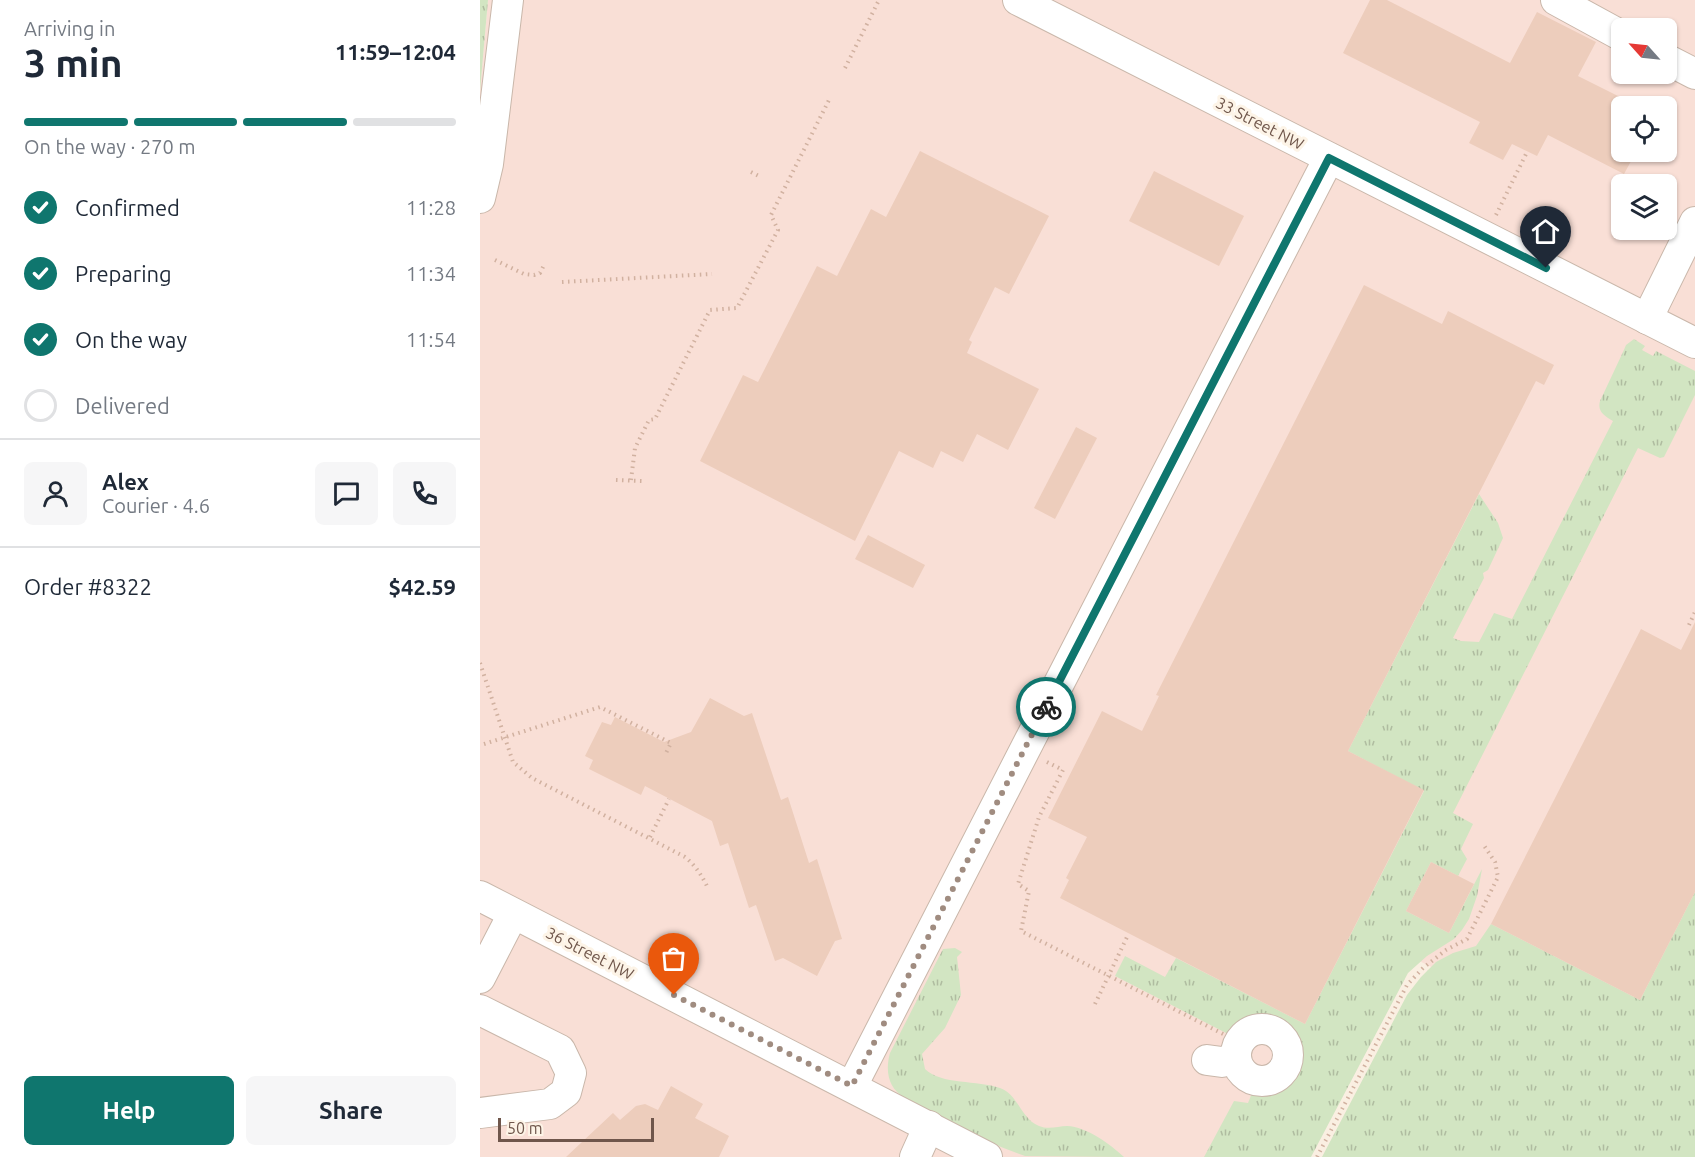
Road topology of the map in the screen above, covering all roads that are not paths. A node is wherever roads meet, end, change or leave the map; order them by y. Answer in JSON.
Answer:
{"nodes":[{"id":1,"x":508,"y":0,"type":"edge"},
{"id":2,"x":1018,"y":0,"type":"edge"},
{"id":3,"x":1556,"y":0,"type":"edge"},
{"id":4,"x":1611,"y":30,"type":"edge"},
{"id":5,"x":1677,"y":65,"type":"edge"},
{"id":6,"x":1695,"y":74,"type":"edge"},
{"id":7,"x":1329,"y":158,"type":"junction"},
{"id":8,"x":480,"y":198,"type":"edge"},
{"id":9,"x":1695,"y":222,"type":"edge"},
{"id":10,"x":1647,"y":319,"type":"junction"},
{"id":11,"x":1695,"y":343,"type":"edge"},
{"id":12,"x":480,"y":897,"type":"edge"},
{"id":13,"x":513,"y":914,"type":"junction"},
{"id":14,"x":480,"y":978,"type":"edge"},
{"id":15,"x":480,"y":1010,"type":"edge"},
{"id":16,"x":852,"y":1086,"type":"junction"},
{"id":17,"x":480,"y":1113,"type":"edge"},
{"id":18,"x":929,"y":1126,"type":"junction"},
{"id":19,"x":915,"y":1157,"type":"edge"},
{"id":20,"x":987,"y":1157,"type":"edge"}],
"edges":[{"from":1,"to":8,"type":"street"},
{"from":2,"to":7,"type":"street","name":"33 Street NW"},
{"from":3,"to":4,"type":"street"},
{"from":5,"to":6,"type":"street"},
{"from":7,"to":10,"type":"street","name":"33 Street NW"},
{"from":7,"to":16,"type":"street"},
{"from":9,"to":10,"type":"street"},
{"from":10,"to":11,"type":"street","name":"33 Street NW"},
{"from":12,"to":13,"type":"street","name":"36 Street NW"},
{"from":13,"to":14,"type":"street"},
{"from":13,"to":16,"type":"street","name":"36 Street NW"},
{"from":15,"to":17,"type":"street"},
{"from":16,"to":18,"type":"street","name":"36 Street NW"},
{"from":18,"to":19,"type":"street"},
{"from":18,"to":20,"type":"street","name":"36 Street NW"}]}
